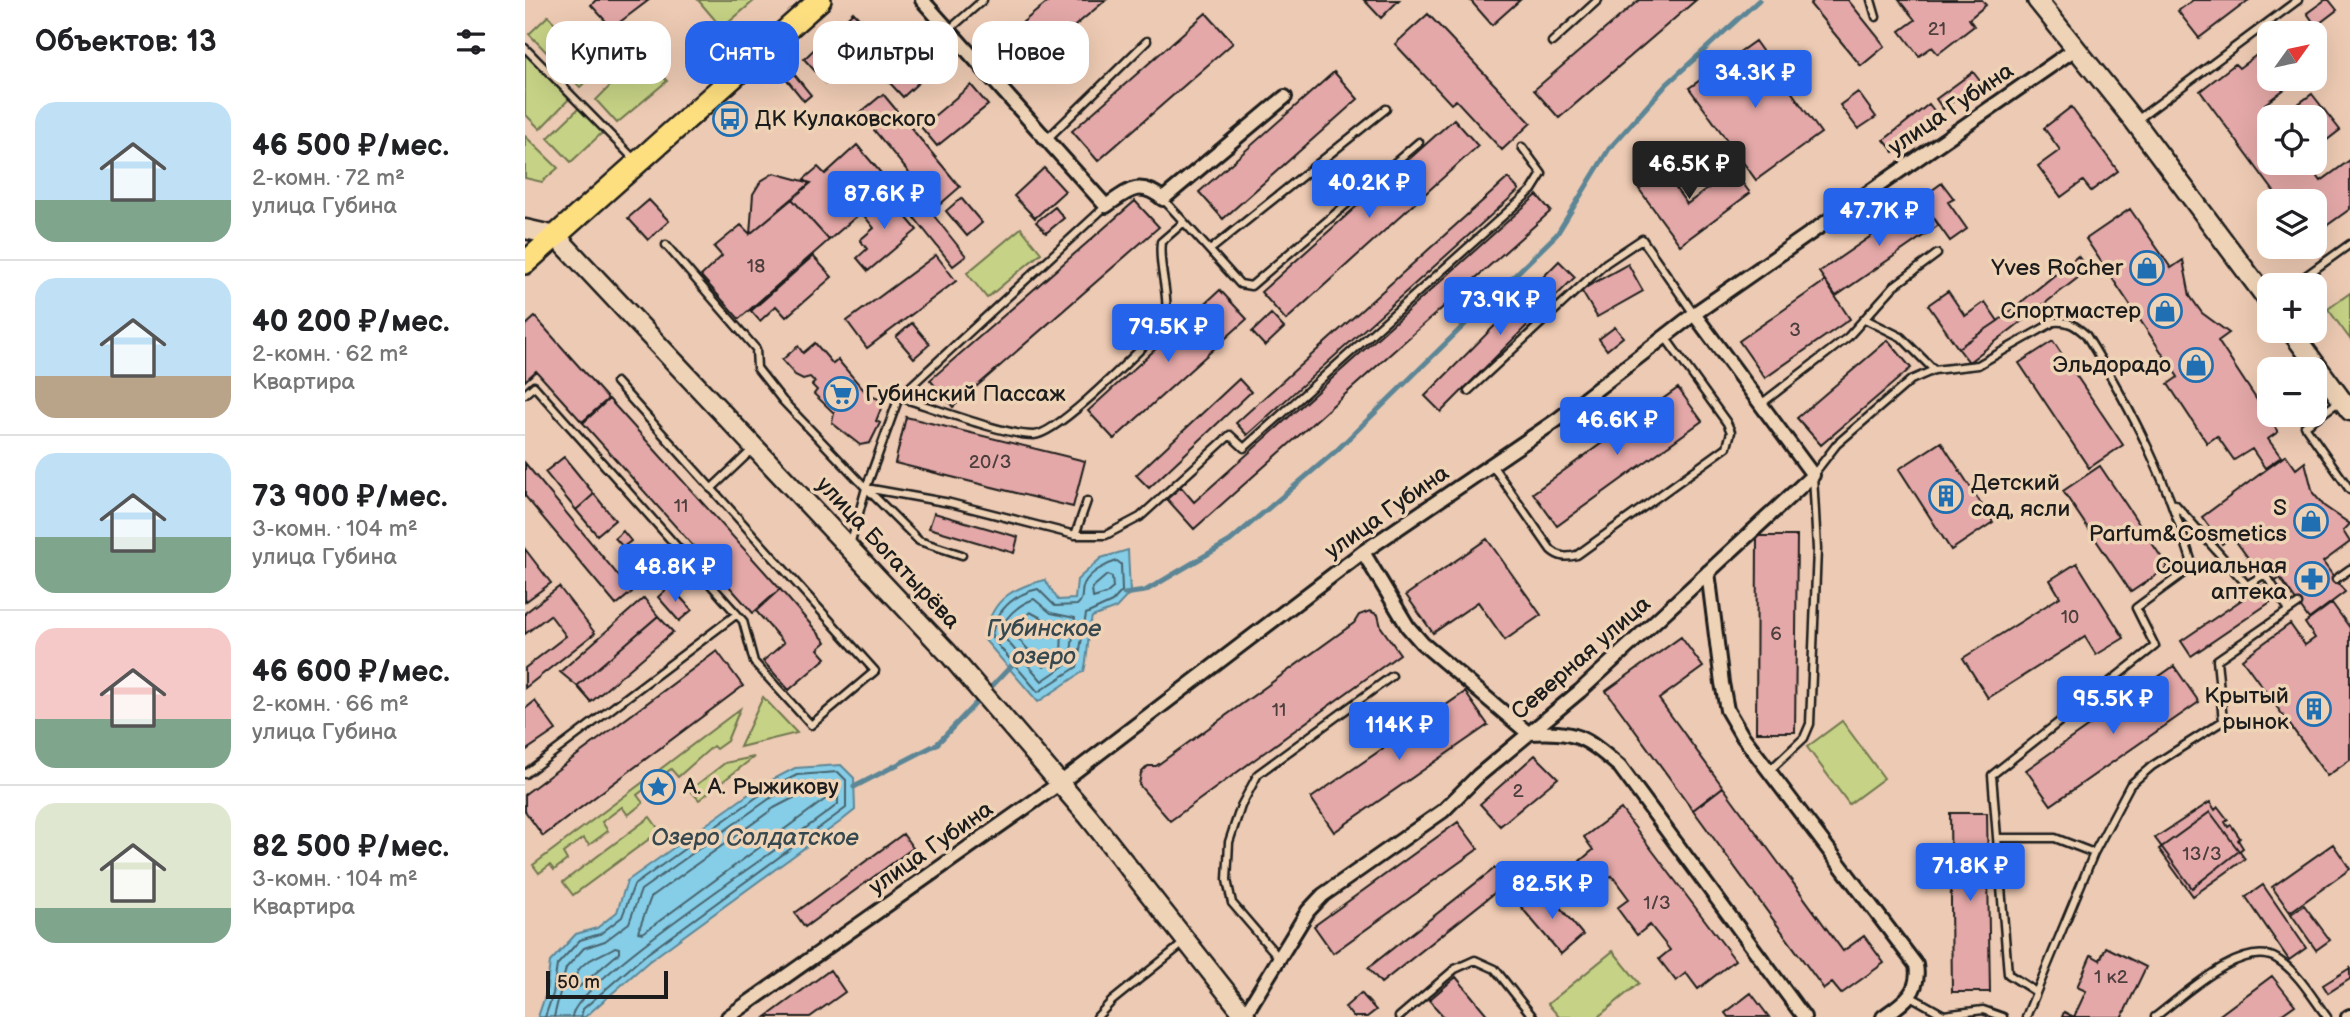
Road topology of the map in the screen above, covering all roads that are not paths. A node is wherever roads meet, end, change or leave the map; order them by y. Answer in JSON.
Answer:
{"nodes":[{"id":1,"x":820,"y":0,"type":"edge"},
{"id":2,"x":922,"y":0,"type":"edge"},
{"id":3,"x":983,"y":0,"type":"edge"},
{"id":4,"x":1598,"y":0,"type":"edge"},
{"id":5,"x":1871,"y":0,"type":"edge"},
{"id":6,"x":2037,"y":0,"type":"edge"},
{"id":7,"x":2298,"y":0,"type":"edge"},
{"id":8,"x":1876,"y":17,"type":"dead end"},
{"id":9,"x":942,"y":21,"type":"edge"},
{"id":10,"x":958,"y":23,"type":"edge"},
{"id":11,"x":958,"y":39,"type":"edge"},
{"id":12,"x":1147,"y":40,"type":"dead end"},
{"id":13,"x":1552,"y":42,"type":"dead end"},
{"id":14,"x":525,"y":48,"type":"edge"},
{"id":15,"x":2075,"y":49,"type":"junction"},
{"id":16,"x":1285,"y":97,"type":"dead end"},
{"id":17,"x":1386,"y":109,"type":"dead end"},
{"id":18,"x":2135,"y":121,"type":"junction"},
{"id":19,"x":1045,"y":141,"type":"junction"},
{"id":20,"x":1419,"y":142,"type":"dead end"},
{"id":21,"x":1522,"y":147,"type":"dead end"},
{"id":22,"x":638,"y":163,"type":"junction"},
{"id":23,"x":1163,"y":199,"type":"junction"},
{"id":24,"x":1106,"y":206,"type":"junction"},
{"id":25,"x":1184,"y":222,"type":"junction"},
{"id":26,"x":525,"y":229,"type":"edge"},
{"id":27,"x":556,"y":236,"type":"junction"},
{"id":28,"x":2350,"y":244,"type":"edge"},
{"id":29,"x":666,"y":245,"type":"dead end"},
{"id":30,"x":1210,"y":250,"type":"junction"},
{"id":31,"x":1937,"y":254,"type":"dead end"},
{"id":32,"x":525,"y":263,"type":"edge"},
{"id":33,"x":2310,"y":273,"type":"edge"},
{"id":34,"x":2257,"y":285,"type":"edge"},
{"id":35,"x":1694,"y":314,"type":"junction"},
{"id":36,"x":1865,"y":319,"type":"junction"},
{"id":37,"x":1665,"y":337,"type":"junction"},
{"id":38,"x":2300,"y":343,"type":"edge"},
{"id":39,"x":1934,"y":370,"type":"junction"},
{"id":40,"x":616,"y":382,"type":"dead end"},
{"id":41,"x":1468,"y":391,"type":"dead end"},
{"id":42,"x":525,"y":394,"type":"edge"},
{"id":43,"x":899,"y":397,"type":"junction"},
{"id":44,"x":1761,"y":404,"type":"junction"},
{"id":45,"x":2346,"y":405,"type":"edge"},
{"id":46,"x":755,"y":448,"type":"junction"},
{"id":47,"x":1492,"y":464,"type":"junction"},
{"id":48,"x":1813,"y":475,"type":"junction"},
{"id":49,"x":866,"y":488,"type":"junction"},
{"id":50,"x":711,"y":489,"type":"junction"},
{"id":51,"x":2350,"y":490,"type":"edge"},
{"id":52,"x":1087,"y":501,"type":"dead end"},
{"id":53,"x":2173,"y":503,"type":"junction"},
{"id":54,"x":1075,"y":535,"type":"junction"},
{"id":55,"x":850,"y":546,"type":"junction"},
{"id":56,"x":1363,"y":552,"type":"junction"},
{"id":57,"x":962,"y":555,"type":"dead end"},
{"id":58,"x":2350,"y":569,"type":"edge"},
{"id":59,"x":1708,"y":572,"type":"junction"},
{"id":60,"x":2336,"y":579,"type":"dead end"},
{"id":61,"x":2298,"y":604,"type":"dead end"},
{"id":62,"x":2289,"y":610,"type":"junction"},
{"id":63,"x":737,"y":614,"type":"junction"},
{"id":64,"x":1392,"y":676,"type":"dead end"},
{"id":65,"x":1528,"y":733,"type":"junction"},
{"id":66,"x":1769,"y":771,"type":"junction"},
{"id":67,"x":525,"y":774,"type":"edge"},
{"id":68,"x":1060,"y":783,"type":"junction"},
{"id":69,"x":1997,"y":838,"type":"junction"},
{"id":70,"x":2094,"y":853,"type":"junction"},
{"id":71,"x":1187,"y":940,"type":"junction"},
{"id":72,"x":1280,"y":959,"type":"junction"},
{"id":73,"x":2036,"y":992,"type":"junction"},
{"id":74,"x":1910,"y":996,"type":"junction"},
{"id":75,"x":733,"y":1015,"type":"edge"},
{"id":76,"x":1244,"y":1016,"type":"edge"},
{"id":77,"x":1097,"y":1017,"type":"edge"},
{"id":78,"x":1399,"y":1017,"type":"edge"},
{"id":79,"x":1533,"y":1017,"type":"edge"},
{"id":80,"x":1804,"y":1017,"type":"edge"},
{"id":81,"x":1883,"y":1017,"type":"edge"},
{"id":82,"x":2003,"y":1017,"type":"edge"},
{"id":83,"x":2026,"y":1017,"type":"edge"},
{"id":84,"x":2155,"y":1017,"type":"edge"},
{"id":85,"x":2327,"y":1017,"type":"edge"}],
"edges":[{"from":1,"to":22,"type":"main road"},
{"from":2,"to":9,"type":"street"},
{"from":3,"to":10,"type":"lane"},
{"from":4,"to":13,"type":"lane"},
{"from":5,"to":8,"type":"lane"},
{"from":6,"to":15,"type":"main road"},
{"from":7,"to":18,"type":"lane"},
{"from":11,"to":19,"type":"street"},
{"from":12,"to":19,"type":"lane"},
{"from":14,"to":22,"type":"lane"},
{"from":15,"to":18,"type":"main road"},
{"from":15,"to":35,"type":"street","name":"улица Губина"},
{"from":16,"to":23,"type":"street"},
{"from":17,"to":30,"type":"lane"},
{"from":18,"to":34,"type":"main road"},
{"from":19,"to":24,"type":"street"},
{"from":20,"to":30,"type":"lane"},
{"from":21,"to":54,"type":"lane"},
{"from":22,"to":27,"type":"main road"},
{"from":23,"to":24,"type":"street"},
{"from":23,"to":25,"type":"lane"},
{"from":24,"to":43,"type":"lane"},
{"from":25,"to":30,"type":"lane"},
{"from":25,"to":43,"type":"lane"},
{"from":26,"to":27,"type":"main road"},
{"from":27,"to":32,"type":"main road"},
{"from":27,"to":46,"type":"main road","name":"улица Богатырёва"},
{"from":28,"to":33,"type":"lane"},
{"from":29,"to":49,"type":"lane"},
{"from":31,"to":36,"type":"lane"},
{"from":35,"to":37,"type":"street","name":"улица Губина"},
{"from":35,"to":41,"type":"lane"},
{"from":35,"to":44,"type":"street"},
{"from":36,"to":39,"type":"lane"},
{"from":36,"to":44,"type":"lane"},
{"from":37,"to":47,"type":"street","name":"улица Губина"},
{"from":37,"to":47,"type":"lane"},
{"from":38,"to":45,"type":"main road"},
{"from":39,"to":48,"type":"lane"},
{"from":39,"to":53,"type":"lane"},
{"from":40,"to":50,"type":"lane"},
{"from":42,"to":63,"type":"lane"},
{"from":43,"to":49,"type":"lane"},
{"from":44,"to":48,"type":"street"},
{"from":45,"to":51,"type":"lane"},
{"from":46,"to":50,"type":"lane"},
{"from":46,"to":55,"type":"main road","name":"улица Богатырёва"},
{"from":47,"to":56,"type":"street","name":"улица Губина"},
{"from":48,"to":59,"type":"street","name":"Северная улица"},
{"from":48,"to":66,"type":"lane"},
{"from":49,"to":54,"type":"lane"},
{"from":49,"to":55,"type":"lane"},
{"from":49,"to":57,"type":"lane"},
{"from":50,"to":63,"type":"lane"},
{"from":52,"to":54,"type":"lane"},
{"from":53,"to":62,"type":"lane"},
{"from":53,"to":69,"type":"lane"},
{"from":55,"to":68,"type":"main road","name":"улица Богатырёва"},
{"from":56,"to":65,"type":"street"},
{"from":56,"to":68,"type":"street","name":"улица Губина"},
{"from":58,"to":60,"type":"lane"},
{"from":59,"to":65,"type":"street","name":"Северная улица"},
{"from":59,"to":66,"type":"street"},
{"from":61,"to":62,"type":"lane"},
{"from":62,"to":70,"type":"lane"},
{"from":63,"to":67,"type":"lane"},
{"from":64,"to":72,"type":"lane"},
{"from":65,"to":72,"type":"street","name":"Северная улица"},
{"from":65,"to":80,"type":"street"},
{"from":66,"to":74,"type":"street"},
{"from":68,"to":71,"type":"main road","name":"улица Богатырёва"},
{"from":68,"to":75,"type":"street","name":"улица Губина"},
{"from":69,"to":70,"type":"lane"},
{"from":69,"to":73,"type":"lane"},
{"from":70,"to":73,"type":"lane"},
{"from":71,"to":76,"type":"main road","name":"улица Богатырёва"},
{"from":71,"to":77,"type":"lane"},
{"from":72,"to":76,"type":"street","name":"Северная улица"},
{"from":73,"to":83,"type":"lane"},
{"from":74,"to":81,"type":"street"},
{"from":74,"to":82,"type":"lane"},
{"from":78,"to":79,"type":"lane"},
{"from":84,"to":85,"type":"lane"}]}
